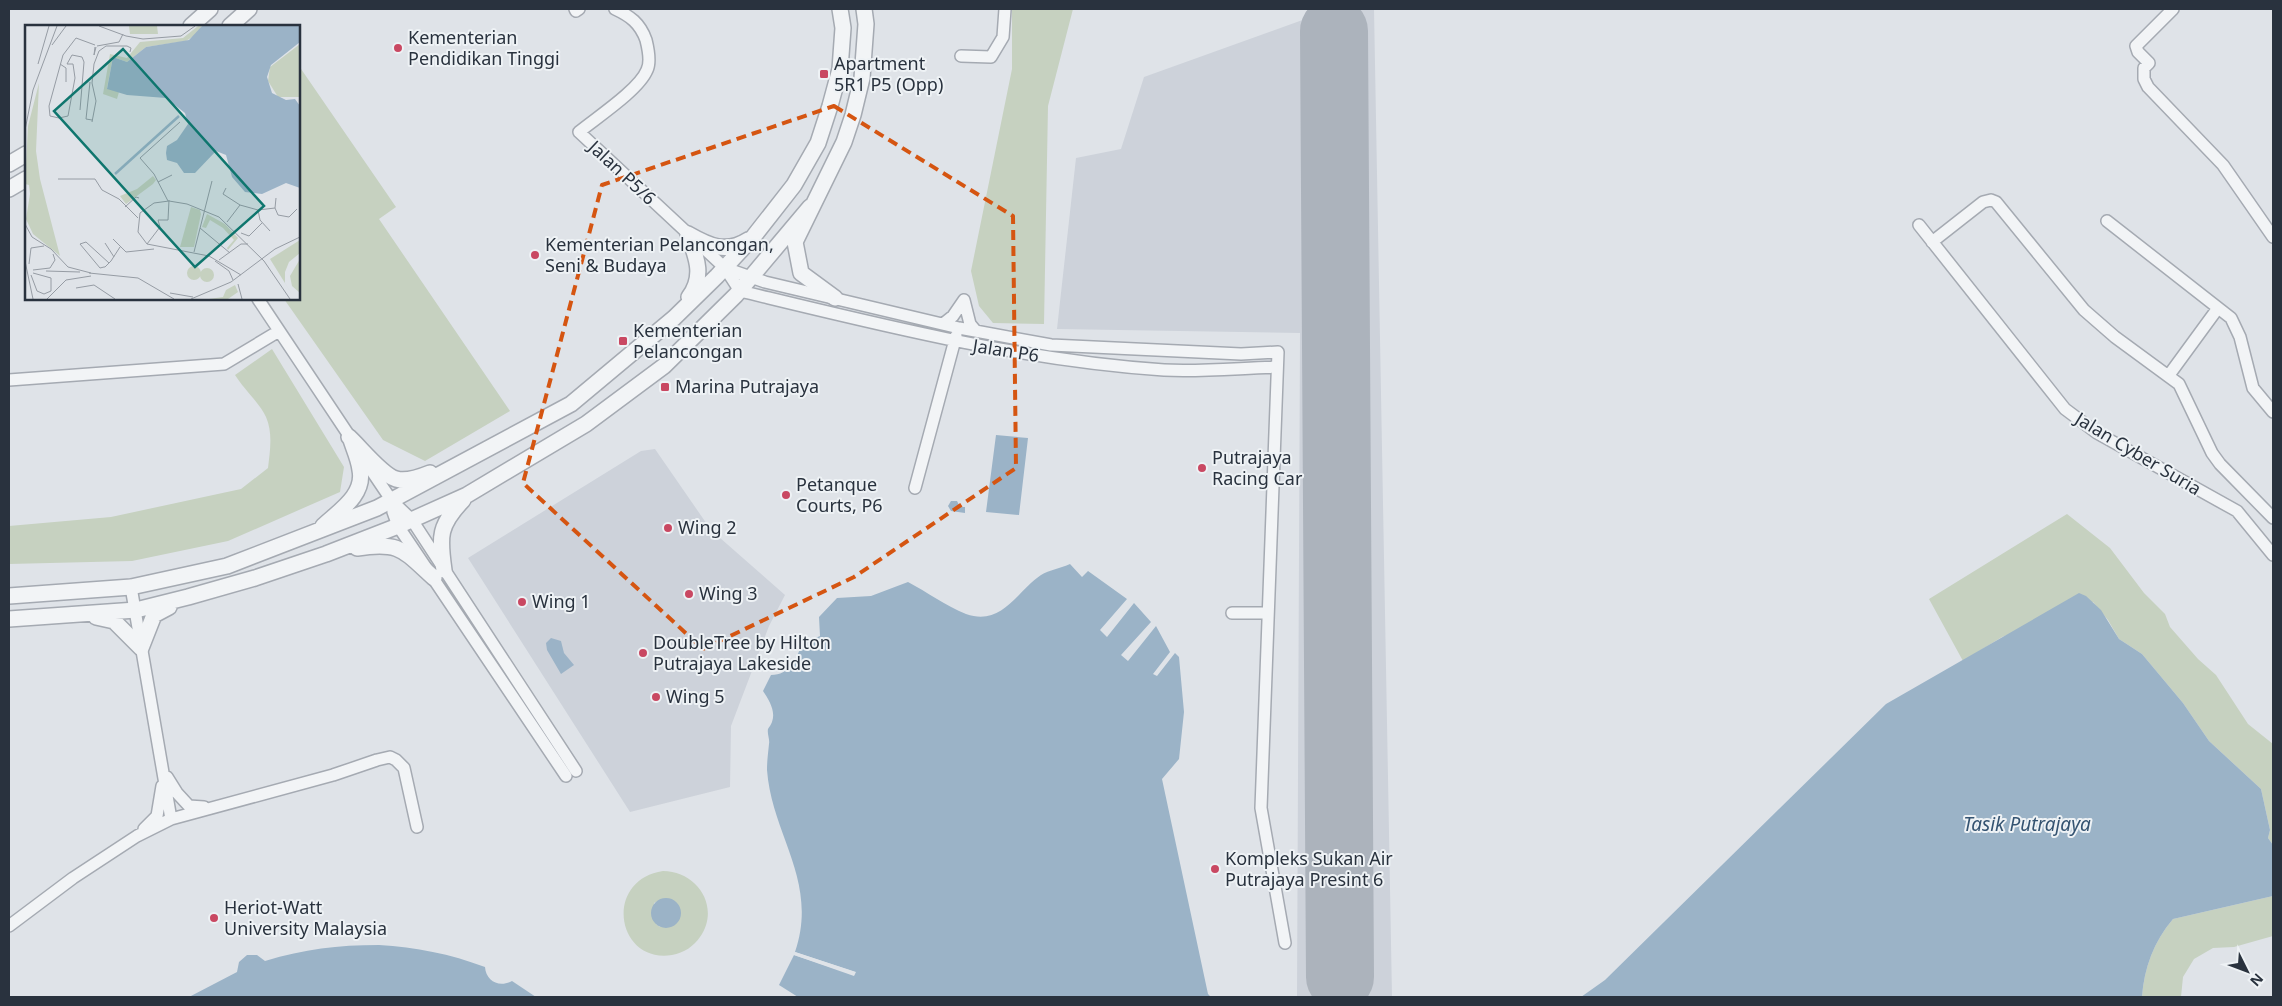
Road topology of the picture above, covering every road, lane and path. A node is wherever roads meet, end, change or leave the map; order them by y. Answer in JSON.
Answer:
{"nodes":[{"id":1,"x":210,"y":9,"type":"edge"},
{"id":2,"x":248,"y":9,"type":"edge"},
{"id":3,"x":575,"y":9,"type":"edge"},
{"id":4,"x":579,"y":9,"type":"edge"},
{"id":5,"x":615,"y":9,"type":"edge"},
{"id":6,"x":840,"y":9,"type":"edge"},
{"id":7,"x":864,"y":9,"type":"edge"},
{"id":8,"x":1005,"y":9,"type":"edge"},
{"id":9,"x":2173,"y":9,"type":"edge"},
{"id":10,"x":191,"y":25,"type":"edge"},
{"id":11,"x":228,"y":25,"type":"edge"},
{"id":12,"x":230,"y":25,"type":"edge"},
{"id":13,"x":961,"y":56,"type":"dead end"},
{"id":14,"x":25,"y":155,"type":"edge"},
{"id":15,"x":9,"y":164,"type":"edge"},
{"id":16,"x":25,"y":175,"type":"edge"},
{"id":17,"x":25,"y":180,"type":"edge"},
{"id":18,"x":9,"y":183,"type":"edge"},
{"id":19,"x":9,"y":190,"type":"edge"},
{"id":20,"x":810,"y":207,"type":"junction"},
{"id":21,"x":2107,"y":222,"type":"dead end"},
{"id":22,"x":1919,"y":225,"type":"dead end"},
{"id":23,"x":688,"y":234,"type":"junction"},
{"id":24,"x":754,"y":236,"type":"junction"},
{"id":25,"x":2273,"y":238,"type":"edge"},
{"id":26,"x":1932,"y":242,"type":"junction"},
{"id":27,"x":725,"y":268,"type":"junction"},
{"id":28,"x":751,"y":278,"type":"junction"},
{"id":29,"x":740,"y":291,"type":"junction"},
{"id":30,"x":835,"y":298,"type":"junction"},
{"id":31,"x":259,"y":300,"type":"edge"},
{"id":32,"x":2218,"y":308,"type":"junction"},
{"id":33,"x":674,"y":318,"type":"junction"},
{"id":34,"x":943,"y":324,"type":"junction"},
{"id":35,"x":958,"y":328,"type":"junction"},
{"id":36,"x":975,"y":330,"type":"junction"},
{"id":37,"x":280,"y":331,"type":"junction"},
{"id":38,"x":954,"y":342,"type":"junction"},
{"id":39,"x":1278,"y":367,"type":"junction"},
{"id":40,"x":2169,"y":375,"type":"junction"},
{"id":41,"x":9,"y":380,"type":"edge"},
{"id":42,"x":2273,"y":412,"type":"edge"},
{"id":43,"x":350,"y":436,"type":"junction"},
{"id":44,"x":484,"y":453,"type":"junction"},
{"id":45,"x":915,"y":488,"type":"dead end"},
{"id":46,"x":467,"y":495,"type":"junction"},
{"id":47,"x":392,"y":501,"type":"junction"},
{"id":48,"x":2262,"y":507,"type":"junction"},
{"id":49,"x":2273,"y":518,"type":"edge"},
{"id":50,"x":412,"y":520,"type":"junction"},
{"id":51,"x":2247,"y":522,"type":"junction"},
{"id":52,"x":398,"y":526,"type":"junction"},
{"id":53,"x":315,"y":533,"type":"junction"},
{"id":54,"x":326,"y":554,"type":"junction"},
{"id":55,"x":2273,"y":555,"type":"edge"},
{"id":56,"x":439,"y":574,"type":"junction"},
{"id":57,"x":131,"y":587,"type":"junction"},
{"id":58,"x":9,"y":596,"type":"edge"},
{"id":59,"x":188,"y":597,"type":"junction"},
{"id":60,"x":136,"y":610,"type":"junction"},
{"id":61,"x":1232,"y":613,"type":"dead end"},
{"id":62,"x":1268,"y":613,"type":"junction"},
{"id":63,"x":86,"y":614,"type":"junction"},
{"id":64,"x":9,"y":619,"type":"edge"},
{"id":65,"x":141,"y":648,"type":"junction"},
{"id":66,"x":164,"y":771,"type":"junction"},
{"id":67,"x":571,"y":773,"type":"dead end"},
{"id":68,"x":214,"y":808,"type":"junction"},
{"id":69,"x":171,"y":819,"type":"junction"},
{"id":70,"x":417,"y":827,"type":"dead end"},
{"id":71,"x":137,"y":836,"type":"junction"},
{"id":72,"x":9,"y":926,"type":"edge"},
{"id":73,"x":1285,"y":943,"type":"dead end"}],
"edges":[{"from":1,"to":10,"type":"street"},
{"from":1,"to":11,"type":"street"},
{"from":2,"to":12,"type":"street"},
{"from":3,"to":4,"type":"street"},
{"from":5,"to":23,"type":"street","name":"Jalan P5/6"},
{"from":6,"to":24,"type":"street"},
{"from":7,"to":20,"type":"street"},
{"from":8,"to":13,"type":"street"},
{"from":9,"to":25,"type":"street"},
{"from":14,"to":15,"type":"street"},
{"from":16,"to":18,"type":"street"},
{"from":17,"to":19,"type":"street"},
{"from":20,"to":28,"type":"street"},
{"from":20,"to":30,"type":"street"},
{"from":21,"to":32,"type":"street"},
{"from":22,"to":26,"type":"street","name":"Jalan Cyber Suria"},
{"from":23,"to":24,"type":"street"},
{"from":23,"to":27,"type":"street","name":"Jalan P5/6"},
{"from":23,"to":33,"type":"street"},
{"from":24,"to":27,"type":"street"},
{"from":26,"to":40,"type":"street"},
{"from":26,"to":51,"type":"street","name":"Jalan Cyber Suria"},
{"from":27,"to":28,"type":"street","name":"Jalan P6"},
{"from":27,"to":29,"type":"street"},
{"from":27,"to":33,"type":"street"},
{"from":28,"to":29,"type":"street"},
{"from":28,"to":30,"type":"street","name":"Jalan P6"},
{"from":29,"to":38,"type":"street","name":"Jalan P6"},
{"from":29,"to":46,"type":"street"},
{"from":30,"to":34,"type":"street","name":"Jalan P6"},
{"from":31,"to":37,"type":"street"},
{"from":32,"to":40,"type":"street"},
{"from":32,"to":42,"type":"street"},
{"from":33,"to":44,"type":"street"},
{"from":34,"to":35,"type":"street","name":"Jalan P6"},
{"from":34,"to":36,"type":"street"},
{"from":35,"to":36,"type":"street","name":"Jalan P6"},
{"from":35,"to":38,"type":"street"},
{"from":36,"to":39,"type":"street","name":"Jalan P6"},
{"from":37,"to":41,"type":"street"},
{"from":37,"to":43,"type":"street"},
{"from":38,"to":39,"type":"street","name":"Jalan P6"},
{"from":38,"to":45,"type":"street"},
{"from":39,"to":62,"type":"street"},
{"from":40,"to":48,"type":"street"},
{"from":43,"to":44,"type":"street"},
{"from":43,"to":47,"type":"street"},
{"from":43,"to":53,"type":"street"},
{"from":44,"to":47,"type":"street"},
{"from":46,"to":50,"type":"street"},
{"from":46,"to":56,"type":"street"},
{"from":47,"to":50,"type":"street"},
{"from":47,"to":52,"type":"street"},
{"from":47,"to":53,"type":"street"},
{"from":48,"to":49,"type":"street"},
{"from":48,"to":51,"type":"street"},
{"from":50,"to":52,"type":"street"},
{"from":50,"to":56,"type":"street"},
{"from":51,"to":55,"type":"street","name":"Jalan Cyber Suria"},
{"from":52,"to":54,"type":"street"},
{"from":52,"to":56,"type":"street"},
{"from":53,"to":57,"type":"street"},
{"from":54,"to":56,"type":"street"},
{"from":54,"to":59,"type":"street"},
{"from":56,"to":67,"type":"street"},
{"from":57,"to":58,"type":"street"},
{"from":57,"to":60,"type":"street"},
{"from":59,"to":60,"type":"street"},
{"from":59,"to":65,"type":"street"},
{"from":60,"to":63,"type":"street"},
{"from":60,"to":65,"type":"street"},
{"from":61,"to":62,"type":"street"},
{"from":62,"to":73,"type":"street"},
{"from":63,"to":64,"type":"street"},
{"from":63,"to":65,"type":"street"},
{"from":65,"to":66,"type":"street"},
{"from":66,"to":68,"type":"street"},
{"from":66,"to":69,"type":"street"},
{"from":66,"to":71,"type":"street"},
{"from":68,"to":69,"type":"street"},
{"from":68,"to":70,"type":"street"},
{"from":69,"to":71,"type":"street"},
{"from":71,"to":72,"type":"street"}]}
